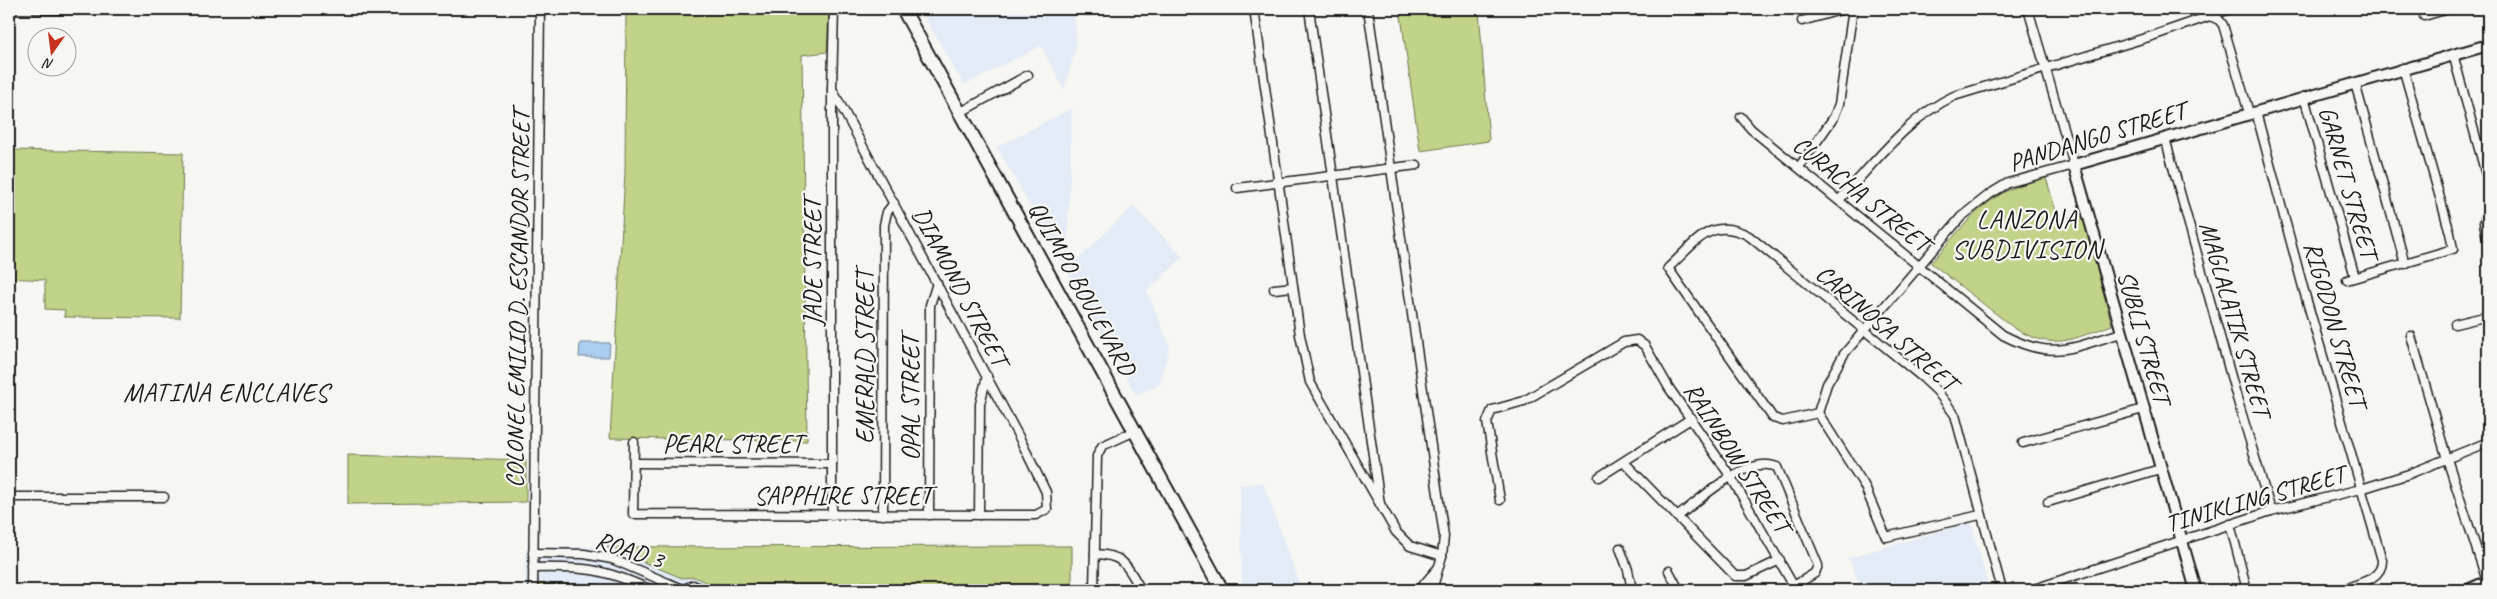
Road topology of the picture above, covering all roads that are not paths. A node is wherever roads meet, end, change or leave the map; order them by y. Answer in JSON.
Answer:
{"nodes":[{"id":1,"x":9,"y":9,"type":"edge"},
{"id":2,"x":540,"y":9,"type":"edge"},
{"id":3,"x":834,"y":9,"type":"edge"},
{"id":4,"x":903,"y":9,"type":"edge"},
{"id":5,"x":1254,"y":9,"type":"edge"},
{"id":6,"x":1309,"y":9,"type":"edge"},
{"id":7,"x":1368,"y":9,"type":"edge"},
{"id":8,"x":1844,"y":9,"type":"edge"},
{"id":9,"x":1853,"y":9,"type":"edge"},
{"id":10,"x":2028,"y":9,"type":"edge"},
{"id":11,"x":2230,"y":9,"type":"edge"},
{"id":12,"x":2448,"y":9,"type":"edge"},
{"id":13,"x":112,"y":10,"type":"edge"},
{"id":14,"x":2208,"y":12,"type":"edge"},
{"id":15,"x":2424,"y":16,"type":"dead end"},
{"id":16,"x":1802,"y":20,"type":"dead end"},
{"id":17,"x":2488,"y":44,"type":"edge"},
{"id":18,"x":2453,"y":54,"type":"junction"},
{"id":19,"x":2046,"y":67,"type":"junction"},
{"id":20,"x":2403,"y":68,"type":"junction"},
{"id":21,"x":1028,"y":75,"type":"dead end"},
{"id":22,"x":2355,"y":83,"type":"junction"},
{"id":23,"x":832,"y":89,"type":"junction"},
{"id":24,"x":2304,"y":97,"type":"junction"},
{"id":25,"x":960,"y":112,"type":"junction"},
{"id":26,"x":2252,"y":112,"type":"junction"},
{"id":27,"x":1742,"y":117,"type":"dead end"},
{"id":28,"x":2165,"y":138,"type":"junction"},
{"id":29,"x":1417,"y":165,"type":"dead end"},
{"id":30,"x":2074,"y":165,"type":"junction"},
{"id":31,"x":1390,"y":168,"type":"junction"},
{"id":32,"x":1799,"y":168,"type":"junction"},
{"id":33,"x":1332,"y":176,"type":"junction"},
{"id":34,"x":2488,"y":182,"type":"edge"},
{"id":35,"x":1277,"y":183,"type":"junction"},
{"id":36,"x":1237,"y":188,"type":"dead end"},
{"id":37,"x":1839,"y":200,"type":"junction"},
{"id":38,"x":894,"y":203,"type":"junction"},
{"id":39,"x":2487,"y":214,"type":"edge"},
{"id":40,"x":2488,"y":242,"type":"edge"},
{"id":41,"x":2405,"y":264,"type":"junction"},
{"id":42,"x":1920,"y":266,"type":"junction"},
{"id":43,"x":938,"y":283,"type":"junction"},
{"id":44,"x":1293,"y":288,"type":"junction"},
{"id":45,"x":1274,"y":289,"type":"dead end"},
{"id":46,"x":2488,"y":316,"type":"edge"},
{"id":47,"x":2455,"y":324,"type":"dead end"},
{"id":48,"x":1863,"y":331,"type":"junction"},
{"id":49,"x":2121,"y":333,"type":"junction"},
{"id":50,"x":2411,"y":336,"type":"dead end"},
{"id":51,"x":987,"y":376,"type":"junction"},
{"id":52,"x":2143,"y":409,"type":"junction"},
{"id":53,"x":1818,"y":413,"type":"junction"},
{"id":54,"x":1692,"y":418,"type":"junction"},
{"id":55,"x":1135,"y":431,"type":"junction"},
{"id":56,"x":634,"y":442,"type":"dead end"},
{"id":57,"x":2488,"y":442,"type":"edge"},
{"id":58,"x":2023,"y":443,"type":"dead end"},
{"id":59,"x":2446,"y":459,"type":"junction"},
{"id":60,"x":634,"y":463,"type":"junction"},
{"id":61,"x":1624,"y":463,"type":"junction"},
{"id":62,"x":832,"y":464,"type":"junction"},
{"id":63,"x":2160,"y":469,"type":"junction"},
{"id":64,"x":1731,"y":476,"type":"junction"},
{"id":65,"x":1599,"y":477,"type":"dead end"},
{"id":66,"x":2362,"y":489,"type":"junction"},
{"id":67,"x":9,"y":496,"type":"edge"},
{"id":68,"x":164,"y":497,"type":"dead end"},
{"id":69,"x":1500,"y":500,"type":"dead end"},
{"id":70,"x":2048,"y":502,"type":"dead end"},
{"id":71,"x":1048,"y":505,"type":"joint"},
{"id":72,"x":1381,"y":508,"type":"junction"},
{"id":73,"x":2272,"y":510,"type":"junction"},
{"id":74,"x":832,"y":515,"type":"junction"},
{"id":75,"x":883,"y":515,"type":"junction"},
{"id":76,"x":930,"y":515,"type":"junction"},
{"id":77,"x":979,"y":515,"type":"junction"},
{"id":78,"x":1980,"y":515,"type":"junction"},
{"id":79,"x":1677,"y":517,"type":"junction"},
{"id":80,"x":2230,"y":524,"type":"junction"},
{"id":81,"x":2181,"y":539,"type":"junction"},
{"id":82,"x":1620,"y":548,"type":"dead end"},
{"id":83,"x":533,"y":553,"type":"junction"},
{"id":84,"x":1095,"y":554,"type":"junction"},
{"id":85,"x":1442,"y":556,"type":"junction"},
{"id":86,"x":1780,"y":560,"type":"junction"},
{"id":87,"x":1440,"y":565,"type":"junction"},
{"id":88,"x":533,"y":568,"type":"junction"},
{"id":89,"x":1669,"y":571,"type":"dead end"},
{"id":90,"x":2488,"y":581,"type":"edge"},
{"id":91,"x":1795,"y":588,"type":"edge"},
{"id":92,"x":533,"y":590,"type":"edge"},
{"id":93,"x":651,"y":590,"type":"edge"},
{"id":94,"x":682,"y":590,"type":"edge"},
{"id":95,"x":703,"y":590,"type":"edge"},
{"id":96,"x":861,"y":590,"type":"edge"},
{"id":97,"x":874,"y":590,"type":"edge"},
{"id":98,"x":1094,"y":590,"type":"edge"},
{"id":99,"x":1140,"y":590,"type":"edge"},
{"id":100,"x":1222,"y":590,"type":"edge"},
{"id":101,"x":1419,"y":590,"type":"edge"},
{"id":102,"x":1432,"y":590,"type":"edge"},
{"id":103,"x":1632,"y":590,"type":"edge"},
{"id":104,"x":1678,"y":590,"type":"edge"},
{"id":105,"x":2002,"y":590,"type":"edge"},
{"id":106,"x":2031,"y":590,"type":"edge"},
{"id":107,"x":2196,"y":590,"type":"edge"},
{"id":108,"x":2247,"y":590,"type":"edge"},
{"id":109,"x":2341,"y":590,"type":"edge"},
{"id":110,"x":2468,"y":590,"type":"edge"}],
"edges":[{"from":1,"to":13,"type":"street"},
{"from":2,"to":83,"type":"street","name":"COLONEL EMILIO D. ESCANDOR STREET"},
{"from":3,"to":23,"type":"street","name":"JADE STREET"},
{"from":4,"to":25,"type":"main road","name":"QUIMPO BOULEVARD"},
{"from":5,"to":35,"type":"street"},
{"from":6,"to":33,"type":"street"},
{"from":7,"to":31,"type":"street"},
{"from":8,"to":16,"type":"street"},
{"from":9,"to":32,"type":"street"},
{"from":10,"to":19,"type":"street","name":"SUBLI STREET"},
{"from":11,"to":14,"type":"street"},
{"from":12,"to":15,"type":"street"},
{"from":14,"to":19,"type":"street"},
{"from":14,"to":26,"type":"street","name":"RIGODON STREET"},
{"from":17,"to":18,"type":"street","name":"PANDANGO STREET"},
{"from":18,"to":20,"type":"street","name":"PANDANGO STREET"},
{"from":18,"to":34,"type":"street"},
{"from":19,"to":30,"type":"street","name":"SUBLI STREET"},
{"from":19,"to":37,"type":"street"},
{"from":20,"to":22,"type":"street","name":"PANDANGO STREET"},
{"from":20,"to":41,"type":"street"},
{"from":21,"to":25,"type":"street"},
{"from":22,"to":24,"type":"street","name":"PANDANGO STREET"},
{"from":22,"to":41,"type":"street"},
{"from":23,"to":38,"type":"street","name":"DIAMOND STREET"},
{"from":23,"to":62,"type":"street","name":"JADE STREET"},
{"from":24,"to":26,"type":"street","name":"PANDANGO STREET"},
{"from":24,"to":41,"type":"street","name":"GARNET STREET"},
{"from":25,"to":55,"type":"main road","name":"QUIMPO BOULEVARD"},
{"from":26,"to":28,"type":"street","name":"PANDANGO STREET"},
{"from":26,"to":66,"type":"street","name":"RIGODON STREET"},
{"from":27,"to":32,"type":"street","name":"CURACHA STREET"},
{"from":28,"to":30,"type":"street","name":"PANDANGO STREET"},
{"from":28,"to":73,"type":"street","name":"MAGLALATIK STREET"},
{"from":29,"to":31,"type":"street"},
{"from":30,"to":42,"type":"street","name":"PANDANGO STREET"},
{"from":30,"to":49,"type":"street","name":"SUBLI STREET"},
{"from":31,"to":33,"type":"street"},
{"from":31,"to":85,"type":"street"},
{"from":32,"to":37,"type":"street","name":"CURACHA STREET"},
{"from":33,"to":35,"type":"street"},
{"from":33,"to":72,"type":"street"},
{"from":35,"to":36,"type":"street"},
{"from":35,"to":44,"type":"street"},
{"from":37,"to":42,"type":"street","name":"CURACHA STREET"},
{"from":38,"to":43,"type":"street","name":"DIAMOND STREET"},
{"from":38,"to":75,"type":"street","name":"EMERALD STREET"},
{"from":39,"to":40,"type":"street"},
{"from":42,"to":48,"type":"street","name":"PANDANGO STREET"},
{"from":42,"to":49,"type":"street","name":"CURACHA STREET"},
{"from":43,"to":51,"type":"street","name":"DIAMOND STREET"},
{"from":43,"to":76,"type":"street","name":"OPAL STREET"},
{"from":44,"to":45,"type":"street"},
{"from":44,"to":72,"type":"street"},
{"from":46,"to":47,"type":"street"},
{"from":48,"to":53,"type":"street","name":"PANDANGO STREET"},
{"from":48,"to":53,"type":"street","name":"CARINOSA STREET"},
{"from":48,"to":78,"type":"street","name":"CARINOSA STREET"},
{"from":49,"to":52,"type":"street","name":"SUBLI STREET"},
{"from":50,"to":59,"type":"street"},
{"from":51,"to":71,"type":"street","name":"DIAMOND STREET"},
{"from":51,"to":77,"type":"street"},
{"from":52,"to":58,"type":"street"},
{"from":52,"to":63,"type":"street","name":"SUBLI STREET"},
{"from":53,"to":78,"type":"street"},
{"from":54,"to":61,"type":"street"},
{"from":54,"to":64,"type":"street","name":"RAINBOW STREET"},
{"from":54,"to":69,"type":"street","name":"RAINBOW STREET"},
{"from":55,"to":84,"type":"street"},
{"from":55,"to":100,"type":"main road","name":"QUIMPO BOULEVARD"},
{"from":56,"to":60,"type":"street"},
{"from":57,"to":59,"type":"street","name":"TINIKLING STREET"},
{"from":59,"to":66,"type":"street","name":"TINIKLING STREET"},
{"from":59,"to":90,"type":"street"},
{"from":60,"to":62,"type":"street","name":"PEARL STREET"},
{"from":60,"to":74,"type":"street","name":"SAPPHIRE STREET"},
{"from":61,"to":65,"type":"street"},
{"from":61,"to":79,"type":"street"},
{"from":62,"to":74,"type":"street","name":"JADE STREET"},
{"from":63,"to":70,"type":"street"},
{"from":63,"to":81,"type":"street","name":"SUBLI STREET"},
{"from":64,"to":79,"type":"street"},
{"from":64,"to":86,"type":"street","name":"RAINBOW STREET"},
{"from":64,"to":91,"type":"street"},
{"from":66,"to":73,"type":"street","name":"TINIKLING STREET"},
{"from":66,"to":109,"type":"street","name":"RIGODON STREET"},
{"from":67,"to":68,"type":"street"},
{"from":71,"to":77,"type":"street","name":"SAPPHIRE STREET"},
{"from":72,"to":85,"type":"street"},
{"from":73,"to":80,"type":"street","name":"TINIKLING STREET"},
{"from":74,"to":75,"type":"street","name":"SAPPHIRE STREET"},
{"from":75,"to":76,"type":"street","name":"SAPPHIRE STREET"},
{"from":76,"to":77,"type":"street","name":"SAPPHIRE STREET"},
{"from":78,"to":105,"type":"street","name":"CARINOSA STREET"},
{"from":79,"to":86,"type":"street"},
{"from":80,"to":81,"type":"street","name":"TINIKLING STREET"},
{"from":80,"to":108,"type":"street"},
{"from":81,"to":106,"type":"street","name":"TINIKLING STREET"},
{"from":81,"to":107,"type":"street","name":"SUBLI STREET"},
{"from":82,"to":103,"type":"street"},
{"from":83,"to":88,"type":"street","name":"COLONEL EMILIO D. ESCANDOR STREET"},
{"from":83,"to":94,"type":"street","name":"ROAD 3"},
{"from":84,"to":98,"type":"street"},
{"from":84,"to":99,"type":"street"},
{"from":85,"to":87,"type":"street"},
{"from":86,"to":91,"type":"street","name":"RAINBOW STREET"},
{"from":87,"to":101,"type":"street"},
{"from":87,"to":102,"type":"street"},
{"from":88,"to":92,"type":"street","name":"COLONEL EMILIO D. ESCANDOR STREET"},
{"from":88,"to":93,"type":"street","name":"ROAD 3"},
{"from":89,"to":104,"type":"street"},
{"from":90,"to":110,"type":"street"},
{"from":94,"to":95,"type":"street"},
{"from":96,"to":97,"type":"street"}]}
